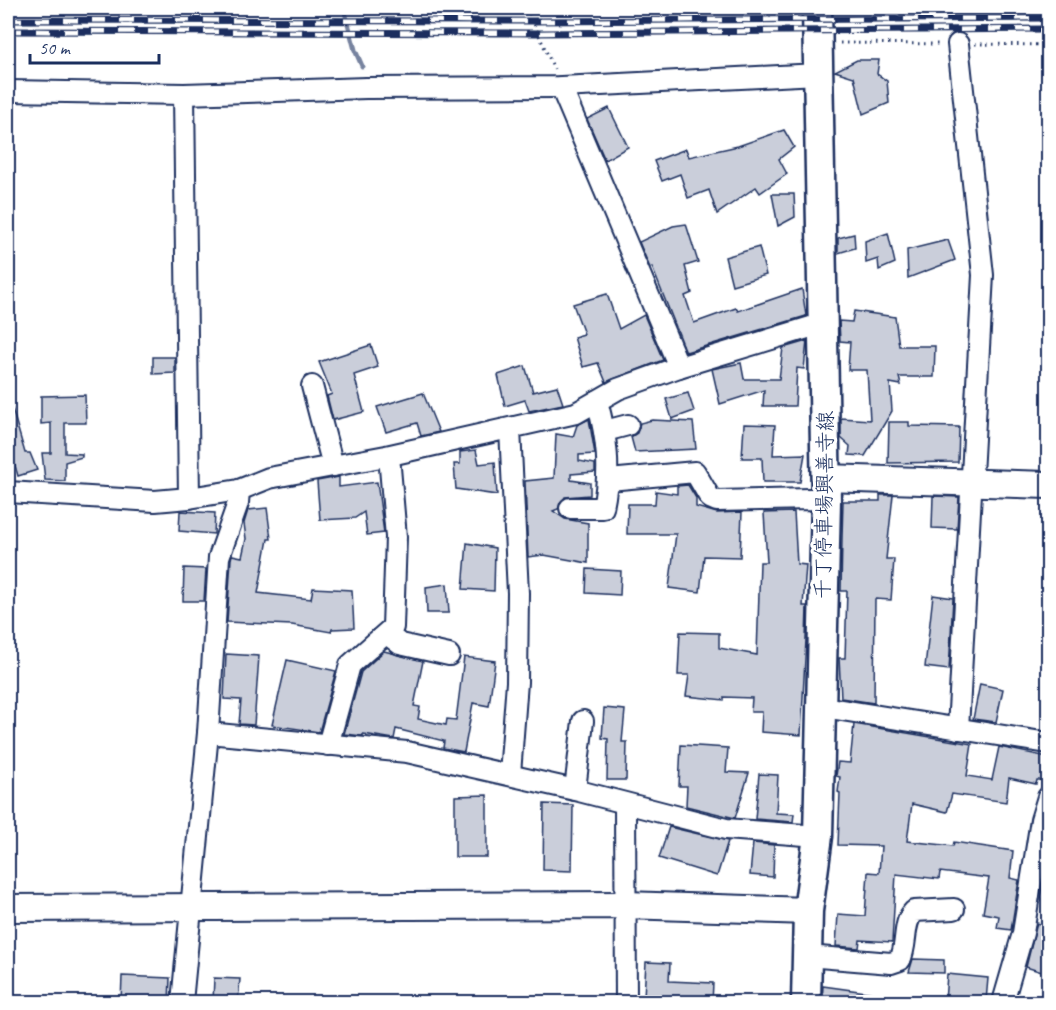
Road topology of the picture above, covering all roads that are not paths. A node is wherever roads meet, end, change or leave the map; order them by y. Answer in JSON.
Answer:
{"nodes":[{"id":1,"x":817,"y":8,"type":"edge"},
{"id":2,"x":958,"y":44,"type":"road end"},
{"id":3,"x":818,"y":75,"type":"junction"},
{"id":4,"x":561,"y":87,"type":"junction"},
{"id":5,"x":8,"y":91,"type":"edge"},
{"id":6,"x":184,"y":94,"type":"junction"},
{"id":7,"x":824,"y":323,"type":"junction"},
{"id":8,"x":679,"y":367,"type":"junction"},
{"id":9,"x":312,"y":386,"type":"dead end"},
{"id":10,"x":597,"y":401,"type":"junction"},
{"id":11,"x":628,"y":425,"type":"dead end"},
{"id":12,"x":510,"y":429,"type":"junction"},
{"id":13,"x":605,"y":431,"type":"junction"},
{"id":14,"x":389,"y":456,"type":"junction"},
{"id":15,"x":333,"y":466,"type":"junction"},
{"id":16,"x":609,"y":480,"type":"junction"},
{"id":17,"x":970,"y":483,"type":"junction"},
{"id":18,"x":1048,"y":485,"type":"edge"},
{"id":19,"x":826,"y":489,"type":"junction"},
{"id":20,"x":238,"y":490,"type":"junction"},
{"id":21,"x":8,"y":492,"type":"edge"},
{"id":22,"x":189,"y":498,"type":"junction"},
{"id":23,"x":570,"y":508,"type":"dead end"},
{"id":24,"x":387,"y":634,"type":"junction"},
{"id":25,"x":449,"y":655,"type":"dead end"},
{"id":26,"x":823,"y":707,"type":"junction"},
{"id":27,"x":583,"y":721,"type":"dead end"},
{"id":28,"x":958,"y":729,"type":"junction"},
{"id":29,"x":208,"y":733,"type":"junction"},
{"id":30,"x":1048,"y":743,"type":"edge"},
{"id":31,"x":328,"y":745,"type":"junction"},
{"id":32,"x":510,"y":774,"type":"junction"},
{"id":33,"x":575,"y":790,"type":"junction"},
{"id":34,"x":1048,"y":797,"type":"edge"},
{"id":35,"x":625,"y":804,"type":"junction"},
{"id":36,"x":818,"y":836,"type":"junction"},
{"id":37,"x":625,"y":905,"type":"junction"},
{"id":38,"x":8,"y":908,"type":"edge"},
{"id":39,"x":191,"y":909,"type":"junction"},
{"id":40,"x":954,"y":909,"type":"dead end"},
{"id":41,"x":808,"y":911,"type":"junction"},
{"id":42,"x":807,"y":956,"type":"junction"},
{"id":43,"x":182,"y":1002,"type":"edge"},
{"id":44,"x":626,"y":1002,"type":"edge"},
{"id":45,"x":806,"y":1002,"type":"edge"},
{"id":46,"x":1003,"y":1002,"type":"edge"}],
"edges":[{"from":1,"to":3,"type":"main road","name":"千丁停車場興善寺線"},
{"from":2,"to":17,"type":"street"},
{"from":3,"to":4,"type":"street"},
{"from":3,"to":7,"type":"main road","name":"千丁停車場興善寺線"},
{"from":4,"to":6,"type":"street"},
{"from":4,"to":8,"type":"street"},
{"from":5,"to":6,"type":"street"},
{"from":6,"to":22,"type":"street"},
{"from":7,"to":8,"type":"street"},
{"from":7,"to":19,"type":"main road","name":"千丁停車場興善寺線"},
{"from":8,"to":10,"type":"street"},
{"from":9,"to":15,"type":"street"},
{"from":10,"to":12,"type":"street"},
{"from":10,"to":13,"type":"street"},
{"from":11,"to":13,"type":"street"},
{"from":12,"to":14,"type":"street"},
{"from":12,"to":32,"type":"street"},
{"from":13,"to":16,"type":"street"},
{"from":14,"to":15,"type":"street"},
{"from":14,"to":24,"type":"street"},
{"from":15,"to":20,"type":"street"},
{"from":16,"to":19,"type":"street"},
{"from":16,"to":23,"type":"street"},
{"from":17,"to":18,"type":"street"},
{"from":17,"to":19,"type":"street"},
{"from":17,"to":28,"type":"street"},
{"from":19,"to":26,"type":"main road","name":"千丁停車場興善寺線"},
{"from":20,"to":22,"type":"street"},
{"from":20,"to":29,"type":"street"},
{"from":21,"to":22,"type":"street"},
{"from":24,"to":25,"type":"street"},
{"from":24,"to":31,"type":"street"},
{"from":26,"to":28,"type":"street"},
{"from":26,"to":36,"type":"main road","name":"千丁停車場興善寺線"},
{"from":27,"to":33,"type":"street"},
{"from":28,"to":30,"type":"street"},
{"from":29,"to":31,"type":"street"},
{"from":29,"to":39,"type":"street"},
{"from":31,"to":32,"type":"street"},
{"from":32,"to":33,"type":"street"},
{"from":33,"to":35,"type":"street"},
{"from":34,"to":46,"type":"street"},
{"from":35,"to":36,"type":"street"},
{"from":35,"to":37,"type":"street"},
{"from":36,"to":41,"type":"main road","name":"千丁停車場興善寺線"},
{"from":37,"to":39,"type":"street"},
{"from":37,"to":41,"type":"street"},
{"from":37,"to":44,"type":"street"},
{"from":38,"to":39,"type":"street"},
{"from":39,"to":43,"type":"street"},
{"from":40,"to":42,"type":"street"},
{"from":41,"to":42,"type":"main road","name":"千丁停車場興善寺線"},
{"from":42,"to":45,"type":"main road","name":"千丁停車場興善寺線"}]}
